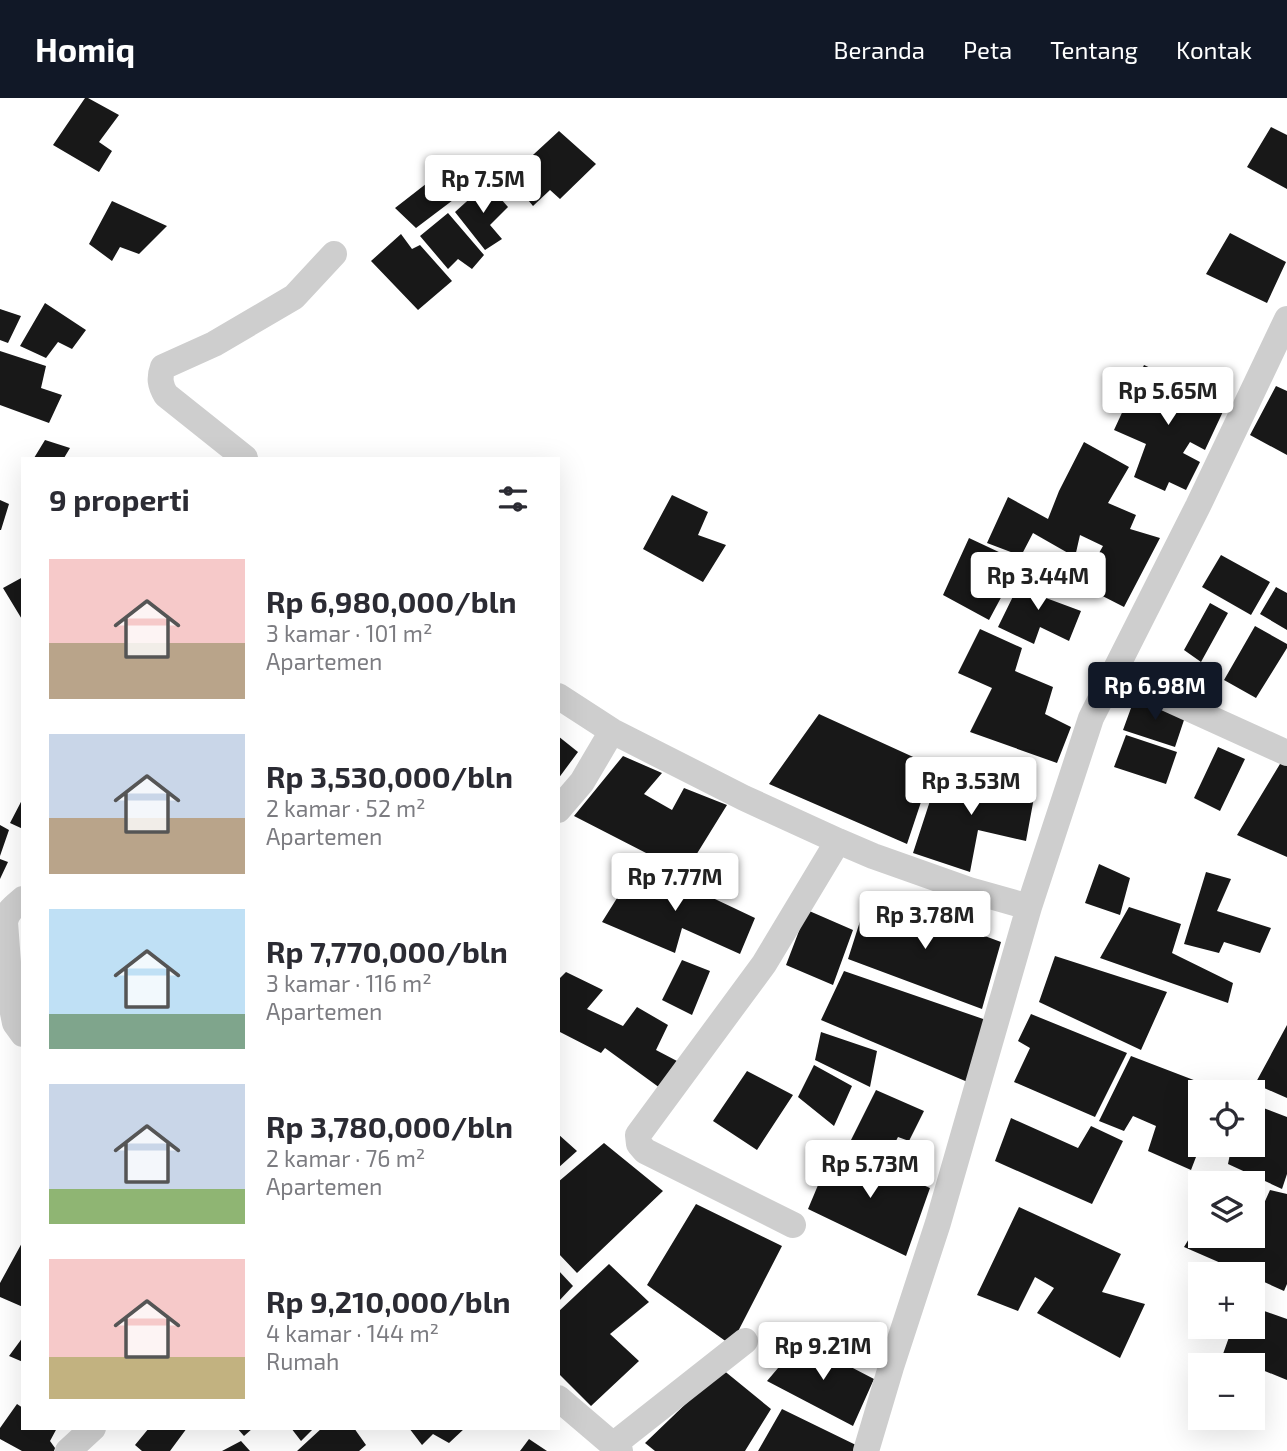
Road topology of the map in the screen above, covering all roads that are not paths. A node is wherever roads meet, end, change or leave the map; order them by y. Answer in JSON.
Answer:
{"nodes":[{"id":1,"x":334,"y":254,"type":"dead end"},
{"id":2,"x":1287,"y":319,"type":"edge"},
{"id":3,"x":244,"y":457,"type":"edge"},
{"id":4,"x":1113,"y":674,"type":"junction"},
{"id":5,"x":560,"y":697,"type":"edge"},
{"id":6,"x":612,"y":731,"type":"junction"},
{"id":7,"x":1287,"y":753,"type":"edge"},
{"id":8,"x":560,"y":808,"type":"edge"},
{"id":9,"x":838,"y":841,"type":"junction"},
{"id":10,"x":21,"y":901,"type":"edge"},
{"id":11,"x":1029,"y":907,"type":"junction"},
{"id":12,"x":21,"y":1031,"type":"edge"},
{"id":13,"x":793,"y":1225,"type":"dead end"},
{"id":14,"x":745,"y":1341,"type":"dead end"},
{"id":15,"x":560,"y":1400,"type":"edge"},
{"id":16,"x":91,"y":1430,"type":"edge"},
{"id":17,"x":617,"y":1448,"type":"edge"},
{"id":18,"x":68,"y":1451,"type":"edge"},
{"id":19,"x":866,"y":1451,"type":"edge"}],
"edges":[{"from":1,"to":3,"type":"street"},
{"from":2,"to":4,"type":"street"},
{"from":4,"to":7,"type":"street"},
{"from":4,"to":11,"type":"street"},
{"from":5,"to":6,"type":"street"},
{"from":6,"to":8,"type":"street"},
{"from":6,"to":9,"type":"street"},
{"from":9,"to":11,"type":"street"},
{"from":9,"to":13,"type":"street"},
{"from":10,"to":12,"type":"street"},
{"from":11,"to":19,"type":"street"},
{"from":14,"to":17,"type":"street"},
{"from":15,"to":17,"type":"street"},
{"from":16,"to":18,"type":"street"}]}
